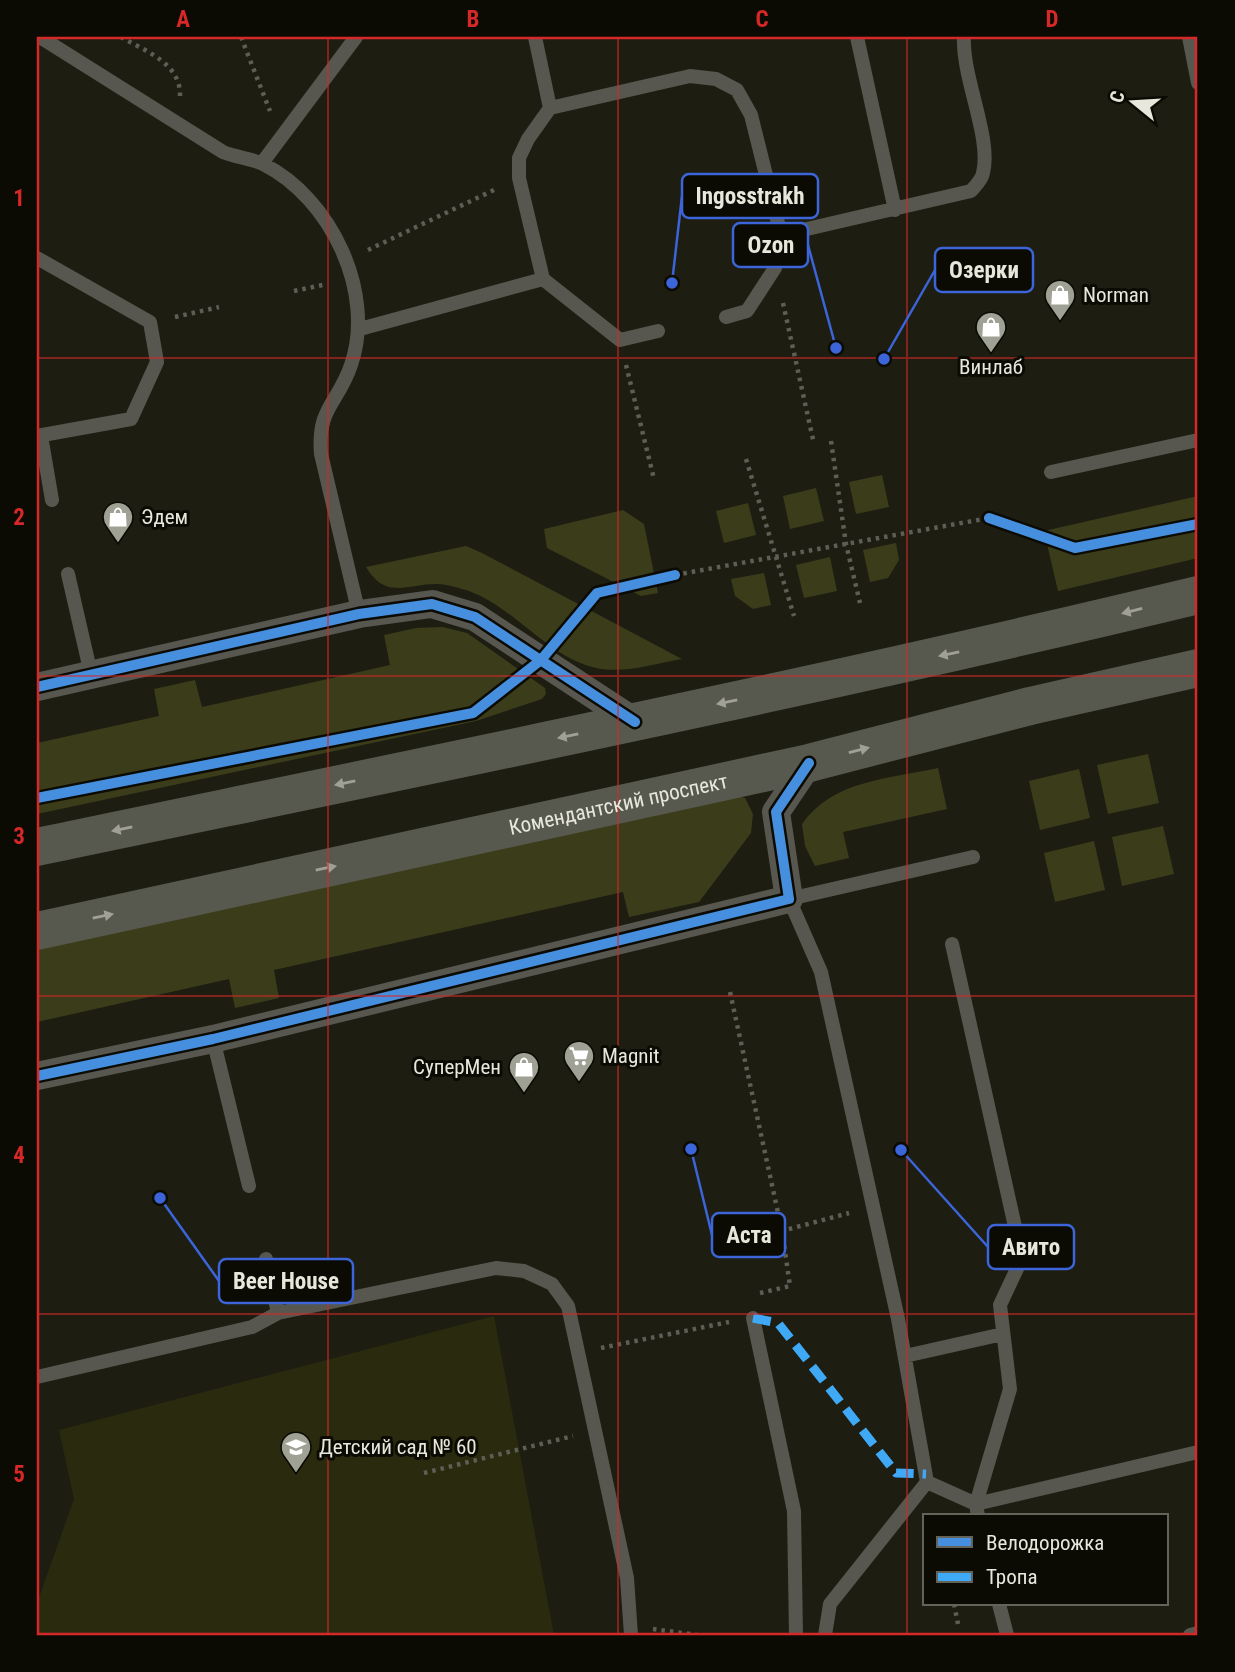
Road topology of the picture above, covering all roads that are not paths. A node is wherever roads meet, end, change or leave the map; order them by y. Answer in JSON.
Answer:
{"nodes":[{"id":1,"x":40,"y":37,"type":"edge"},
{"id":2,"x":356,"y":37,"type":"edge"},
{"id":3,"x":535,"y":37,"type":"edge"},
{"id":4,"x":857,"y":37,"type":"edge"},
{"id":5,"x":964,"y":37,"type":"edge"},
{"id":6,"x":1189,"y":37,"type":"edge"},
{"id":7,"x":1198,"y":83,"type":"edge"},
{"id":8,"x":550,"y":108,"type":"junction"},
{"id":9,"x":262,"y":163,"type":"junction"},
{"id":10,"x":895,"y":211,"type":"junction"},
{"id":11,"x":781,"y":235,"type":"junction"},
{"id":12,"x":37,"y":258,"type":"edge"},
{"id":13,"x":542,"y":279,"type":"junction"},
{"id":14,"x":726,"y":317,"type":"dead end"},
{"id":15,"x":360,"y":329,"type":"junction"},
{"id":16,"x":658,"y":331,"type":"dead end"},
{"id":17,"x":39,"y":436,"type":"edge"},
{"id":18,"x":1198,"y":440,"type":"edge"},
{"id":19,"x":1051,"y":472,"type":"dead end"},
{"id":20,"x":52,"y":500,"type":"dead end"},
{"id":21,"x":68,"y":573,"type":"dead end"},
{"id":22,"x":1198,"y":596,"type":"edge"},
{"id":23,"x":359,"y":614,"type":"junction"},
{"id":24,"x":1198,"y":668,"type":"edge"},
{"id":25,"x":91,"y":674,"type":"junction"},
{"id":26,"x":37,"y":687,"type":"edge"},
{"id":27,"x":635,"y":722,"type":"junction"},
{"id":28,"x":809,"y":763,"type":"junction"},
{"id":29,"x":37,"y":847,"type":"edge"},
{"id":30,"x":973,"y":857,"type":"dead end"},
{"id":31,"x":789,"y":899,"type":"junction"},
{"id":32,"x":37,"y":931,"type":"edge"},
{"id":33,"x":953,"y":944,"type":"dead end"},
{"id":34,"x":213,"y":1039,"type":"junction"},
{"id":35,"x":37,"y":1076,"type":"edge"},
{"id":36,"x":249,"y":1186,"type":"dead end"},
{"id":37,"x":266,"y":1259,"type":"dead end"},
{"id":38,"x":278,"y":1313,"type":"junction"},
{"id":39,"x":753,"y":1318,"type":"road end"},
{"id":40,"x":1003,"y":1334,"type":"junction"},
{"id":41,"x":905,"y":1356,"type":"junction"},
{"id":42,"x":37,"y":1377,"type":"edge"},
{"id":43,"x":1198,"y":1452,"type":"edge"},
{"id":44,"x":927,"y":1482,"type":"junction"},
{"id":45,"x":977,"y":1510,"type":"edge"},
{"id":46,"x":1000,"y":1606,"type":"edge"},
{"id":47,"x":631,"y":1630,"type":"edge"},
{"id":48,"x":1198,"y":1633,"type":"edge"},
{"id":49,"x":796,"y":1635,"type":"edge"},
{"id":50,"x":825,"y":1635,"type":"edge"},
{"id":51,"x":1007,"y":1635,"type":"edge"},
{"id":52,"x":1190,"y":1635,"type":"edge"}],
"edges":[{"from":1,"to":9,"type":"lane"},
{"from":2,"to":9,"type":"lane"},
{"from":3,"to":8,"type":"lane"},
{"from":4,"to":10,"type":"lane"},
{"from":5,"to":10,"type":"lane"},
{"from":6,"to":7,"type":"lane"},
{"from":8,"to":11,"type":"lane"},
{"from":8,"to":13,"type":"lane"},
{"from":9,"to":15,"type":"lane"},
{"from":10,"to":11,"type":"lane"},
{"from":11,"to":14,"type":"lane"},
{"from":12,"to":17,"type":"lane"},
{"from":13,"to":15,"type":"lane"},
{"from":13,"to":16,"type":"lane"},
{"from":15,"to":23,"type":"lane"},
{"from":17,"to":20,"type":"lane"},
{"from":18,"to":19,"type":"lane"},
{"from":21,"to":25,"type":"lane"},
{"from":22,"to":27,"type":"main road","one_way":true},
{"from":23,"to":25,"type":"street"},
{"from":23,"to":27,"type":"street"},
{"from":28,"to":24,"type":"main road","name":"Комендантский проспект","one_way":true},
{"from":25,"to":26,"type":"street"},
{"from":27,"to":29,"type":"main road","one_way":true},
{"from":28,"to":31,"type":"street"},
{"from":32,"to":28,"type":"main road","name":"Комендантский проспект","one_way":true},
{"from":30,"to":31,"type":"lane"},
{"from":31,"to":34,"type":"street"},
{"from":31,"to":41,"type":"lane"},
{"from":33,"to":40,"type":"lane"},
{"from":34,"to":35,"type":"street"},
{"from":34,"to":36,"type":"lane"},
{"from":37,"to":38,"type":"lane"},
{"from":38,"to":42,"type":"lane"},
{"from":38,"to":47,"type":"lane"},
{"from":39,"to":49,"type":"lane"},
{"from":40,"to":41,"type":"lane"},
{"from":40,"to":45,"type":"lane"},
{"from":41,"to":44,"type":"lane"},
{"from":43,"to":45,"type":"lane"},
{"from":44,"to":45,"type":"lane"},
{"from":44,"to":50,"type":"lane"},
{"from":46,"to":51,"type":"lane"},
{"from":48,"to":52,"type":"lane"}]}
